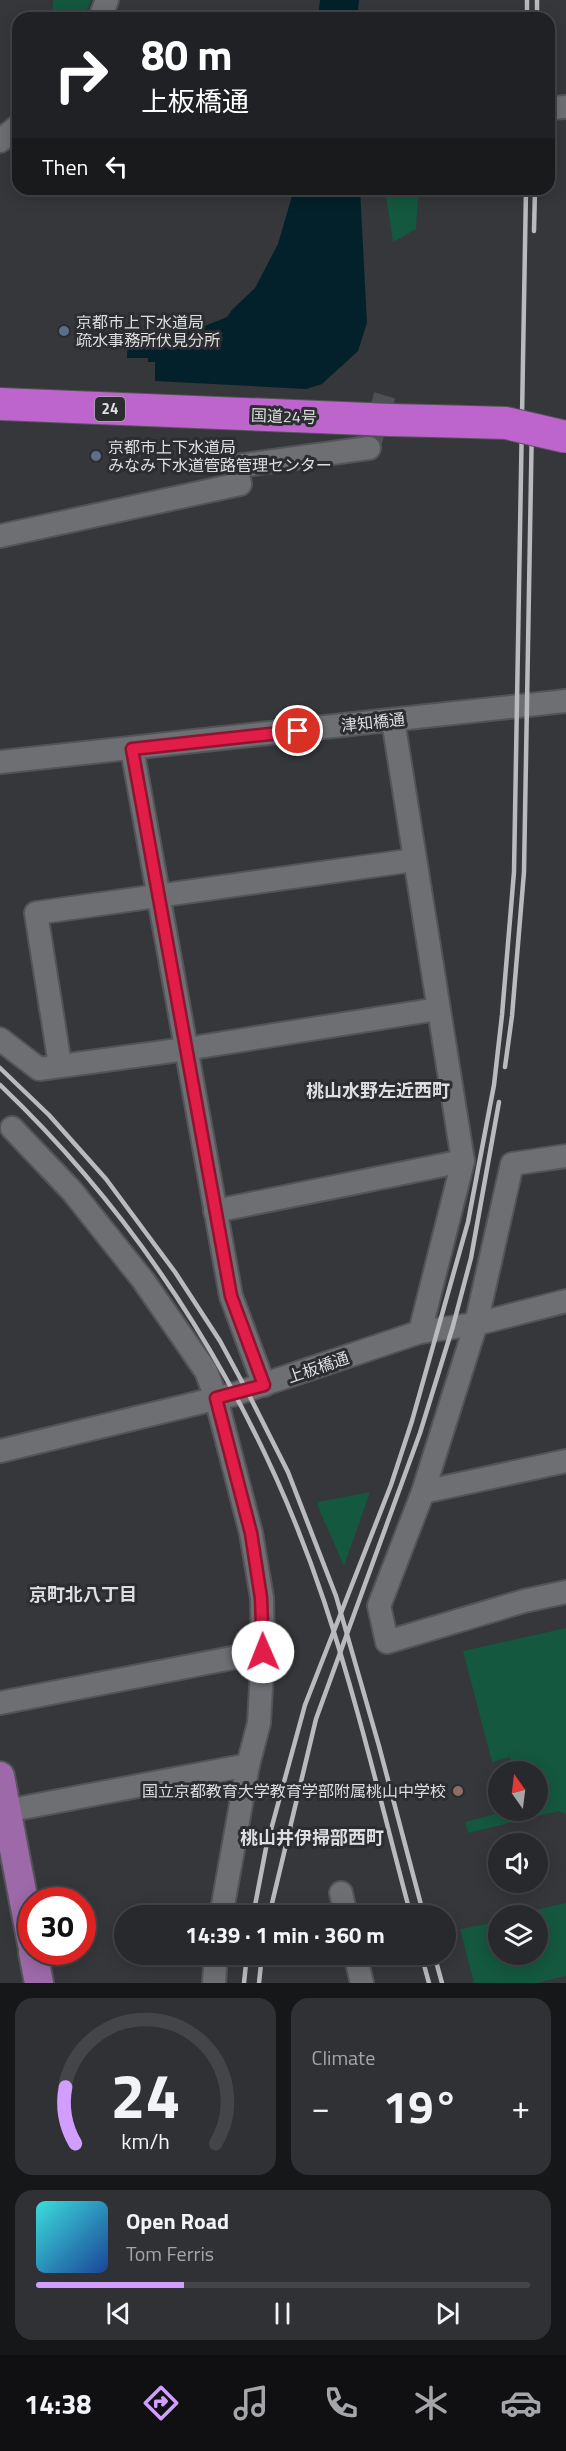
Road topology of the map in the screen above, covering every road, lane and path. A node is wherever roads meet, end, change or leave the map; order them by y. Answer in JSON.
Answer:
{"nodes":[{"id":1,"x":12,"y":131,"type":"edge"},
{"id":2,"x":0,"y":141,"type":"edge"},
{"id":3,"x":0,"y":404,"type":"edge"},
{"id":4,"x":375,"y":429,"type":"junction"},
{"id":5,"x":566,"y":437,"type":"edge"},
{"id":6,"x":0,"y":536,"type":"edge"},
{"id":7,"x":566,"y":701,"type":"edge"},
{"id":8,"x":393,"y":720,"type":"junction"},
{"id":9,"x":132,"y":749,"type":"junction"},
{"id":10,"x":0,"y":762,"type":"edge"},
{"id":11,"x":414,"y":860,"type":"junction"},
{"id":12,"x":159,"y":896,"type":"junction"},
{"id":13,"x":438,"y":1009,"type":"junction"},
{"id":14,"x":0,"y":1039,"type":"edge"},
{"id":15,"x":186,"y":1049,"type":"junction"},
{"id":16,"x":60,"y":1065,"type":"junction"},
{"id":17,"x":12,"y":1128,"type":"dead end"},
{"id":18,"x":566,"y":1156,"type":"edge"},
{"id":19,"x":462,"y":1161,"type":"junction"},
{"id":20,"x":215,"y":1211,"type":"junction"},
{"id":21,"x":566,"y":1301,"type":"edge"},
{"id":22,"x":476,"y":1324,"type":"junction"},
{"id":23,"x":420,"y":1332,"type":"junction"},
{"id":24,"x":264,"y":1385,"type":"junction"},
{"id":25,"x":216,"y":1398,"type":"junction"},
{"id":26,"x":0,"y":1451,"type":"edge"},
{"id":27,"x":566,"y":1461,"type":"edge"},
{"id":28,"x":423,"y":1492,"type":"junction"},
{"id":29,"x":566,"y":1592,"type":"edge"},
{"id":30,"x":263,"y":1652,"type":"junction"},
{"id":31,"x":0,"y":1703,"type":"edge"},
{"id":32,"x":248,"y":1765,"type":"junction"},
{"id":33,"x":0,"y":1776,"type":"edge"},
{"id":34,"x":6,"y":1810,"type":"junction"},
{"id":35,"x":21,"y":1887,"type":"edge"},
{"id":36,"x":341,"y":1893,"type":"dead end"},
{"id":37,"x":223,"y":1905,"type":"edge"},
{"id":38,"x":344,"y":1905,"type":"edge"},
{"id":39,"x":36,"y":1965,"type":"edge"},
{"id":40,"x":215,"y":1965,"type":"edge"},
{"id":41,"x":358,"y":1965,"type":"edge"},
{"id":42,"x":39,"y":1983,"type":"edge"},
{"id":43,"x":214,"y":1983,"type":"edge"},
{"id":44,"x":362,"y":1983,"type":"edge"}],
"edges":[{"from":1,"to":2,"type":"street"},
{"from":3,"to":4,"type":"highway","name":"国道24号","number":"24"},
{"from":4,"to":5,"type":"highway","name":"国道24号","number":"24","bridge":true},
{"from":4,"to":6,"type":"street"},
{"from":7,"to":8,"type":"street","name":"津知橋通"},
{"from":8,"to":9,"type":"street","name":"津知橋通"},
{"from":8,"to":11,"type":"street"},
{"from":9,"to":10,"type":"street","name":"津知橋通"},
{"from":9,"to":12,"type":"street"},
{"from":11,"to":12,"type":"street"},
{"from":11,"to":13,"type":"street"},
{"from":12,"to":15,"type":"street"},
{"from":12,"to":16,"type":"street"},
{"from":13,"to":15,"type":"street"},
{"from":13,"to":19,"type":"street"},
{"from":14,"to":16,"type":"street"},
{"from":15,"to":16,"type":"street"},
{"from":15,"to":20,"type":"street"},
{"from":17,"to":25,"type":"street"},
{"from":18,"to":22,"type":"street"},
{"from":19,"to":20,"type":"street"},
{"from":19,"to":23,"type":"street"},
{"from":20,"to":24,"type":"street"},
{"from":21,"to":22,"type":"street","name":"上板橋通"},
{"from":22,"to":23,"type":"street","name":"上板橋通"},
{"from":22,"to":28,"type":"street"},
{"from":23,"to":24,"type":"street","name":"上板橋通"},
{"from":24,"to":25,"type":"street","name":"上板橋通"},
{"from":25,"to":26,"type":"street","name":"上板橋通"},
{"from":25,"to":30,"type":"street"},
{"from":27,"to":28,"type":"street"},
{"from":28,"to":29,"type":"street"},
{"from":30,"to":31,"type":"street"},
{"from":30,"to":32,"type":"street"},
{"from":32,"to":34,"type":"street"},
{"from":32,"to":37,"type":"street"},
{"from":33,"to":34,"type":"main road"},
{"from":34,"to":35,"type":"main road"},
{"from":36,"to":38,"type":"street"},
{"from":39,"to":42,"type":"main road"},
{"from":40,"to":43,"type":"street"},
{"from":41,"to":44,"type":"street"}]}
